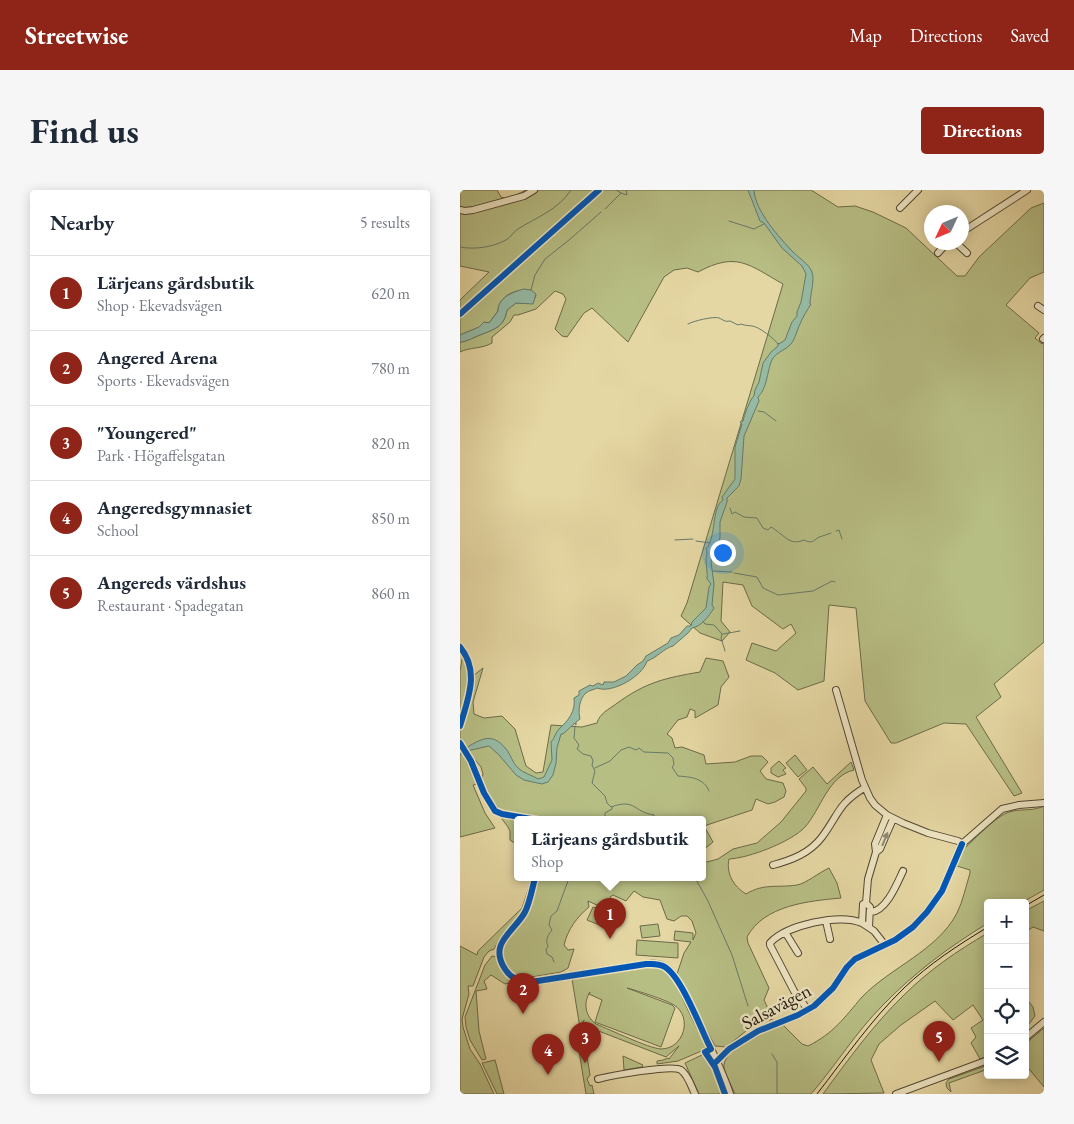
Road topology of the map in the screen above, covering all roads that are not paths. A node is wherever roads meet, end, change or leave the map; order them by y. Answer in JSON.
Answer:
{"nodes":[{"id":1,"x":534,"y":190,"type":"edge"},
{"id":2,"x":918,"y":190,"type":"edge"},
{"id":3,"x":1026,"y":190,"type":"edge"},
{"id":4,"x":900,"y":208,"type":"dead end"},
{"id":5,"x":460,"y":210,"type":"edge"},
{"id":6,"x":969,"y":227,"type":"edge"},
{"id":7,"x":941,"y":250,"type":"edge"},
{"id":8,"x":963,"y":250,"type":"edge"},
{"id":9,"x":938,"y":253,"type":"dead end"},
{"id":10,"x":966,"y":253,"type":"dead end"},
{"id":11,"x":1038,"y":306,"type":"dead end"},
{"id":12,"x":1044,"y":310,"type":"edge"},
{"id":13,"x":836,"y":690,"type":"dead end"},
{"id":14,"x":864,"y":788,"type":"junction"},
{"id":15,"x":1044,"y":802,"type":"edge"},
{"id":16,"x":890,"y":817,"type":"junction"},
{"id":17,"x":962,"y":844,"type":"junction"},
{"id":18,"x":773,"y":865,"type":"dead end"},
{"id":19,"x":903,"y":872,"type":"dead end"},
{"id":20,"x":866,"y":903,"type":"junction"},
{"id":21,"x":870,"y":912,"type":"junction"},
{"id":22,"x":826,"y":921,"type":"junction"},
{"id":23,"x":862,"y":923,"type":"junction"},
{"id":24,"x":869,"y":927,"type":"junction"},
{"id":25,"x":786,"y":932,"type":"junction"},
{"id":26,"x":830,"y":939,"type":"dead end"},
{"id":27,"x":885,"y":945,"type":"junction"},
{"id":28,"x":798,"y":952,"type":"dead end"},
{"id":29,"x":523,"y":982,"type":"dead end"},
{"id":30,"x":808,"y":1010,"type":"junction"},
{"id":31,"x":1044,"y":1022,"type":"edge"},
{"id":32,"x":1029,"y":1035,"type":"edge"},
{"id":33,"x":984,"y":1061,"type":"edge"},
{"id":34,"x":716,"y":1062,"type":"junction"},
{"id":35,"x":598,"y":1079,"type":"dead end"},
{"id":36,"x":695,"y":1094,"type":"edge"},
{"id":37,"x":730,"y":1094,"type":"edge"},
{"id":38,"x":896,"y":1094,"type":"edge"}],
"edges":[{"from":1,"to":5,"type":"street"},
{"from":2,"to":4,"type":"street"},
{"from":3,"to":6,"type":"street"},
{"from":7,"to":9,"type":"street"},
{"from":8,"to":10,"type":"street"},
{"from":11,"to":12,"type":"street"},
{"from":13,"to":14,"type":"street"},
{"from":14,"to":16,"type":"street"},
{"from":14,"to":18,"type":"street"},
{"from":15,"to":17,"type":"street"},
{"from":16,"to":17,"type":"street"},
{"from":16,"to":20,"type":"street"},
{"from":17,"to":27,"type":"street","name":"Salsavägen"},
{"from":19,"to":21,"type":"street"},
{"from":20,"to":21,"type":"street"},
{"from":20,"to":23,"type":"street"},
{"from":21,"to":24,"type":"street"},
{"from":22,"to":23,"type":"street"},
{"from":22,"to":25,"type":"street"},
{"from":22,"to":26,"type":"street"},
{"from":23,"to":24,"type":"street"},
{"from":24,"to":27,"type":"street"},
{"from":25,"to":28,"type":"street"},
{"from":25,"to":30,"type":"street"},
{"from":27,"to":30,"type":"street","name":"Salsavägen"},
{"from":29,"to":34,"type":"street"},
{"from":30,"to":34,"type":"street","name":"Salsavägen"},
{"from":31,"to":32,"type":"street"},
{"from":33,"to":38,"type":"street"},
{"from":34,"to":37,"type":"street"},
{"from":35,"to":36,"type":"street"}]}
